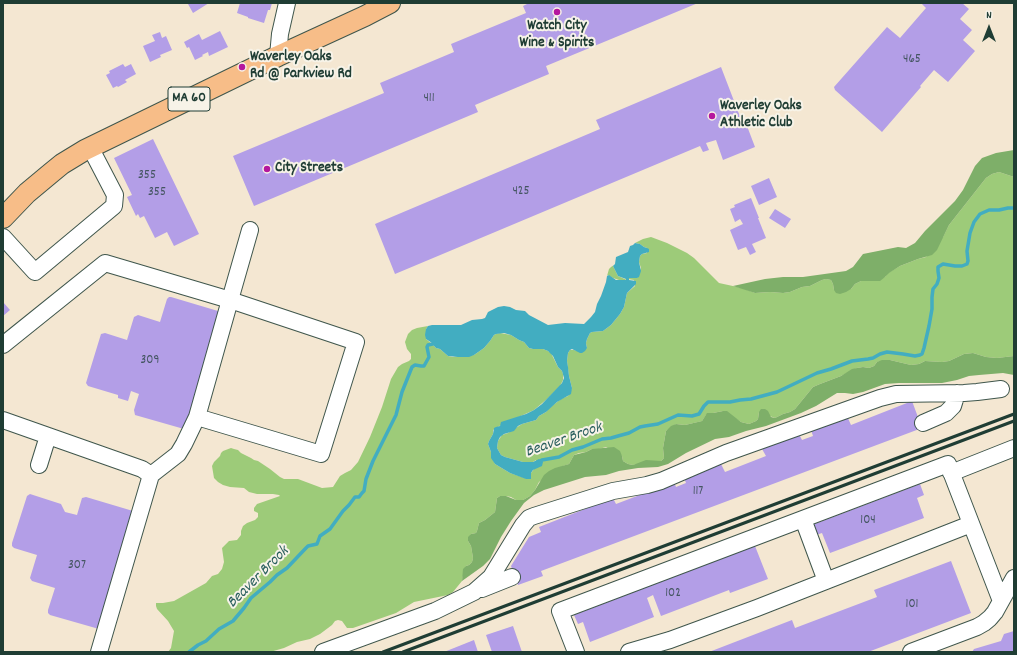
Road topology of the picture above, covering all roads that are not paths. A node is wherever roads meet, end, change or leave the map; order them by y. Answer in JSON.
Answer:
{"nodes":[{"id":1,"x":287,"y":3,"type":"edge"},
{"id":2,"x":390,"y":3,"type":"edge"},
{"id":3,"x":278,"y":56,"type":"junction"},
{"id":4,"x":90,"y":147,"type":"junction"},
{"id":5,"x":3,"y":218,"type":"edge"},
{"id":6,"x":250,"y":230,"type":"dead end"},
{"id":7,"x":3,"y":237,"type":"edge"},
{"id":8,"x":230,"y":300,"type":"junction"},
{"id":9,"x":3,"y":345,"type":"edge"},
{"id":10,"x":1001,"y":389,"type":"dead end"},
{"id":11,"x":957,"y":393,"type":"junction"},
{"id":12,"x":197,"y":417,"type":"junction"},
{"id":13,"x":3,"y":420,"type":"edge"},
{"id":14,"x":923,"y":423,"type":"dead end"},
{"id":15,"x":48,"y":436,"type":"junction"},
{"id":16,"x":1014,"y":448,"type":"edge"},
{"id":17,"x":39,"y":465,"type":"dead end"},
{"id":18,"x":951,"y":473,"type":"junction"},
{"id":19,"x":151,"y":475,"type":"junction"},
{"id":20,"x":803,"y":519,"type":"junction"},
{"id":21,"x":971,"y":524,"type":"junction"},
{"id":22,"x":512,"y":577,"type":"dead end"},
{"id":23,"x":1014,"y":578,"type":"edge"},
{"id":24,"x":826,"y":581,"type":"junction"},
{"id":25,"x":474,"y":592,"type":"junction"},
{"id":26,"x":1001,"y":601,"type":"junction"},
{"id":27,"x":98,"y":652,"type":"edge"},
{"id":28,"x":323,"y":652,"type":"edge"},
{"id":29,"x":576,"y":652,"type":"edge"},
{"id":30,"x":629,"y":652,"type":"edge"},
{"id":31,"x":911,"y":652,"type":"edge"}],
"edges":[{"from":1,"to":3,"type":"street"},
{"from":2,"to":3,"type":"main road","number":"MA 60"},
{"from":3,"to":4,"type":"main road","number":"MA 60"},
{"from":4,"to":5,"type":"main road","number":"MA 60"},
{"from":4,"to":7,"type":"street"},
{"from":6,"to":8,"type":"street"},
{"from":8,"to":9,"type":"street"},
{"from":8,"to":12,"type":"street"},
{"from":8,"to":12,"type":"street"},
{"from":10,"to":11,"type":"street"},
{"from":11,"to":14,"type":"street"},
{"from":11,"to":25,"type":"street"},
{"from":12,"to":19,"type":"street"},
{"from":13,"to":15,"type":"street"},
{"from":15,"to":17,"type":"street"},
{"from":15,"to":19,"type":"street"},
{"from":16,"to":18,"type":"street"},
{"from":18,"to":20,"type":"street"},
{"from":18,"to":21,"type":"street"},
{"from":19,"to":27,"type":"street"},
{"from":20,"to":24,"type":"street"},
{"from":20,"to":29,"type":"street"},
{"from":21,"to":24,"type":"street"},
{"from":21,"to":26,"type":"street"},
{"from":22,"to":25,"type":"street"},
{"from":23,"to":26,"type":"street"},
{"from":24,"to":30,"type":"street"},
{"from":25,"to":28,"type":"street"},
{"from":26,"to":31,"type":"street"}]}
